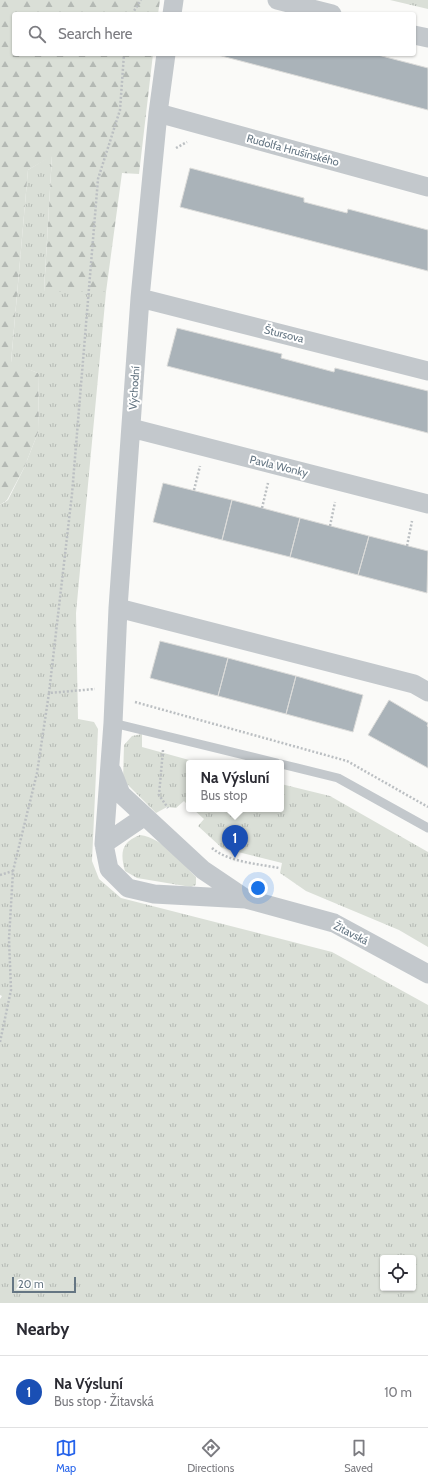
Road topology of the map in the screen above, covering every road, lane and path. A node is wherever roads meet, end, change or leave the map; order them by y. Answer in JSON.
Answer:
{"nodes":[{"id":1,"x":140,"y":0,"type":"edge"},
{"id":2,"x":174,"y":0,"type":"edge"},
{"id":3,"x":277,"y":0,"type":"edge"},
{"id":4,"x":133,"y":12,"type":"edge"},
{"id":5,"x":172,"y":12,"type":"edge"},
{"id":6,"x":324,"y":12,"type":"edge"},
{"id":7,"x":416,"y":35,"type":"edge"},
{"id":8,"x":428,"y":38,"type":"edge"},
{"id":9,"x":124,"y":56,"type":"edge"},
{"id":10,"x":166,"y":56,"type":"edge"},
{"id":11,"x":158,"y":113,"type":"junction"},
{"id":12,"x":194,"y":138,"type":"dead end"},
{"id":13,"x":175,"y":149,"type":"dead end"},
{"id":14,"x":428,"y":187,"type":"edge"},
{"id":15,"x":140,"y":298,"type":"junction"},
{"id":16,"x":428,"y":371,"type":"edge"},
{"id":17,"x":131,"y":428,"type":"junction"},
{"id":18,"x":201,"y":464,"type":"dead end"},
{"id":19,"x":270,"y":477,"type":"dead end"},
{"id":20,"x":194,"y":490,"type":"dead end"},
{"id":21,"x":337,"y":496,"type":"dead end"},
{"id":22,"x":428,"y":504,"type":"edge"},
{"id":23,"x":262,"y":508,"type":"dead end"},
{"id":24,"x":413,"y":517,"type":"dead end"},
{"id":25,"x":330,"y":526,"type":"dead end"},
{"id":26,"x":407,"y":546,"type":"dead end"},
{"id":27,"x":118,"y":608,"type":"junction"},
{"id":28,"x":115,"y":687,"type":"junction"},
{"id":29,"x":428,"y":692,"type":"edge"},
{"id":30,"x":49,"y":693,"type":"junction"},
{"id":31,"x":113,"y":723,"type":"junction"},
{"id":32,"x":164,"y":735,"type":"junction"},
{"id":33,"x":265,"y":760,"type":"edge"},
{"id":34,"x":284,"y":765,"type":"edge"},
{"id":35,"x":110,"y":766,"type":"junction"},
{"id":36,"x":173,"y":812,"type":"dead end"},
{"id":37,"x":145,"y":816,"type":"junction"},
{"id":38,"x":428,"y":828,"type":"edge"},
{"id":39,"x":104,"y":844,"type":"junction"},
{"id":40,"x":212,"y":848,"type":"dead end"},
{"id":41,"x":280,"y":868,"type":"dead end"},
{"id":42,"x":13,"y":871,"type":"junction"},
{"id":43,"x":0,"y":875,"type":"edge"},
{"id":44,"x":246,"y":899,"type":"junction"},
{"id":45,"x":428,"y":974,"type":"edge"},
{"id":46,"x":0,"y":1042,"type":"edge"}],
"edges":[{"from":1,"to":4,"type":"path"},
{"from":2,"to":5,"type":"street"},
{"from":3,"to":6,"type":"street"},
{"from":7,"to":8,"type":"street"},
{"from":9,"to":30,"type":"path"},
{"from":10,"to":11,"type":"street","name":"Východní"},
{"from":11,"to":14,"type":"street","name":"Rudolfa Hrušínského"},
{"from":11,"to":15,"type":"street","name":"Východní"},
{"from":12,"to":13,"type":"path"},
{"from":15,"to":16,"type":"street","name":"Štursova"},
{"from":15,"to":17,"type":"street","name":"Východní"},
{"from":17,"to":22,"type":"street","name":"Pavla Wonky"},
{"from":17,"to":27,"type":"street","name":"Východní"},
{"from":18,"to":20,"type":"path"},
{"from":19,"to":23,"type":"path"},
{"from":21,"to":25,"type":"path"},
{"from":24,"to":26,"type":"path"},
{"from":27,"to":28,"type":"street","name":"Východní"},
{"from":27,"to":29,"type":"street"},
{"from":28,"to":30,"type":"path"},
{"from":28,"to":31,"type":"street","name":"Východní"},
{"from":30,"to":42,"type":"path"},
{"from":31,"to":32,"type":"lane"},
{"from":31,"to":35,"type":"street","name":"Žitavská"},
{"from":32,"to":33,"type":"lane"},
{"from":32,"to":36,"type":"path"},
{"from":34,"to":38,"type":"lane"},
{"from":35,"to":37,"type":"street","name":"Žitavská"},
{"from":35,"to":39,"type":"street","name":"Žitavská"},
{"from":37,"to":39,"type":"street"},
{"from":37,"to":44,"type":"street","name":"Žitavská"},
{"from":39,"to":44,"type":"street","name":"Žitavská"},
{"from":40,"to":41,"type":"path"},
{"from":42,"to":43,"type":"path"},
{"from":42,"to":46,"type":"path"},
{"from":44,"to":45,"type":"street","name":"Žitavská"}]}
